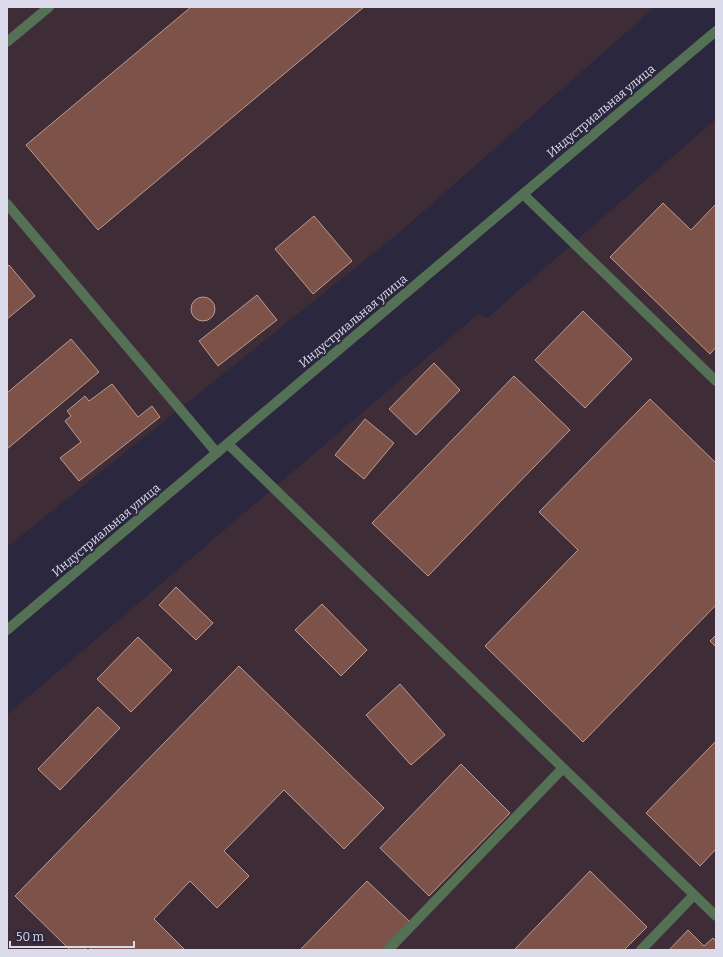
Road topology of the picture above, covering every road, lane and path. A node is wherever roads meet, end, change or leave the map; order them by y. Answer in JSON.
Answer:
{"nodes":[{"id":1,"x":49,"y":7,"type":"edge"},
{"id":2,"x":716,"y":31,"type":"edge"},
{"id":3,"x":7,"y":42,"type":"edge"},
{"id":4,"x":523,"y":194,"type":"junction"},
{"id":5,"x":7,"y":204,"type":"edge"},
{"id":6,"x":716,"y":381,"type":"edge"},
{"id":7,"x":228,"y":444,"type":"junction"},
{"id":8,"x":217,"y":453,"type":"junction"},
{"id":9,"x":7,"y":630,"type":"edge"},
{"id":10,"x":563,"y":768,"type":"junction"},
{"id":11,"x":694,"y":895,"type":"junction"},
{"id":12,"x":716,"y":916,"type":"edge"},
{"id":13,"x":388,"y":950,"type":"edge"},
{"id":14,"x":641,"y":950,"type":"edge"}],
"edges":[{"from":1,"to":3,"type":"street"},
{"from":2,"to":4,"type":"street","name":"Индустриальная улица"},
{"from":4,"to":6,"type":"street"},
{"from":4,"to":7,"type":"street","name":"Индустриальная улица"},
{"from":5,"to":8,"type":"street"},
{"from":7,"to":8,"type":"street","name":"Индустриальная улица"},
{"from":7,"to":10,"type":"street"},
{"from":8,"to":9,"type":"street","name":"Индустриальная улица"},
{"from":10,"to":11,"type":"street"},
{"from":10,"to":13,"type":"street"},
{"from":11,"to":12,"type":"street"},
{"from":11,"to":14,"type":"street"}]}
